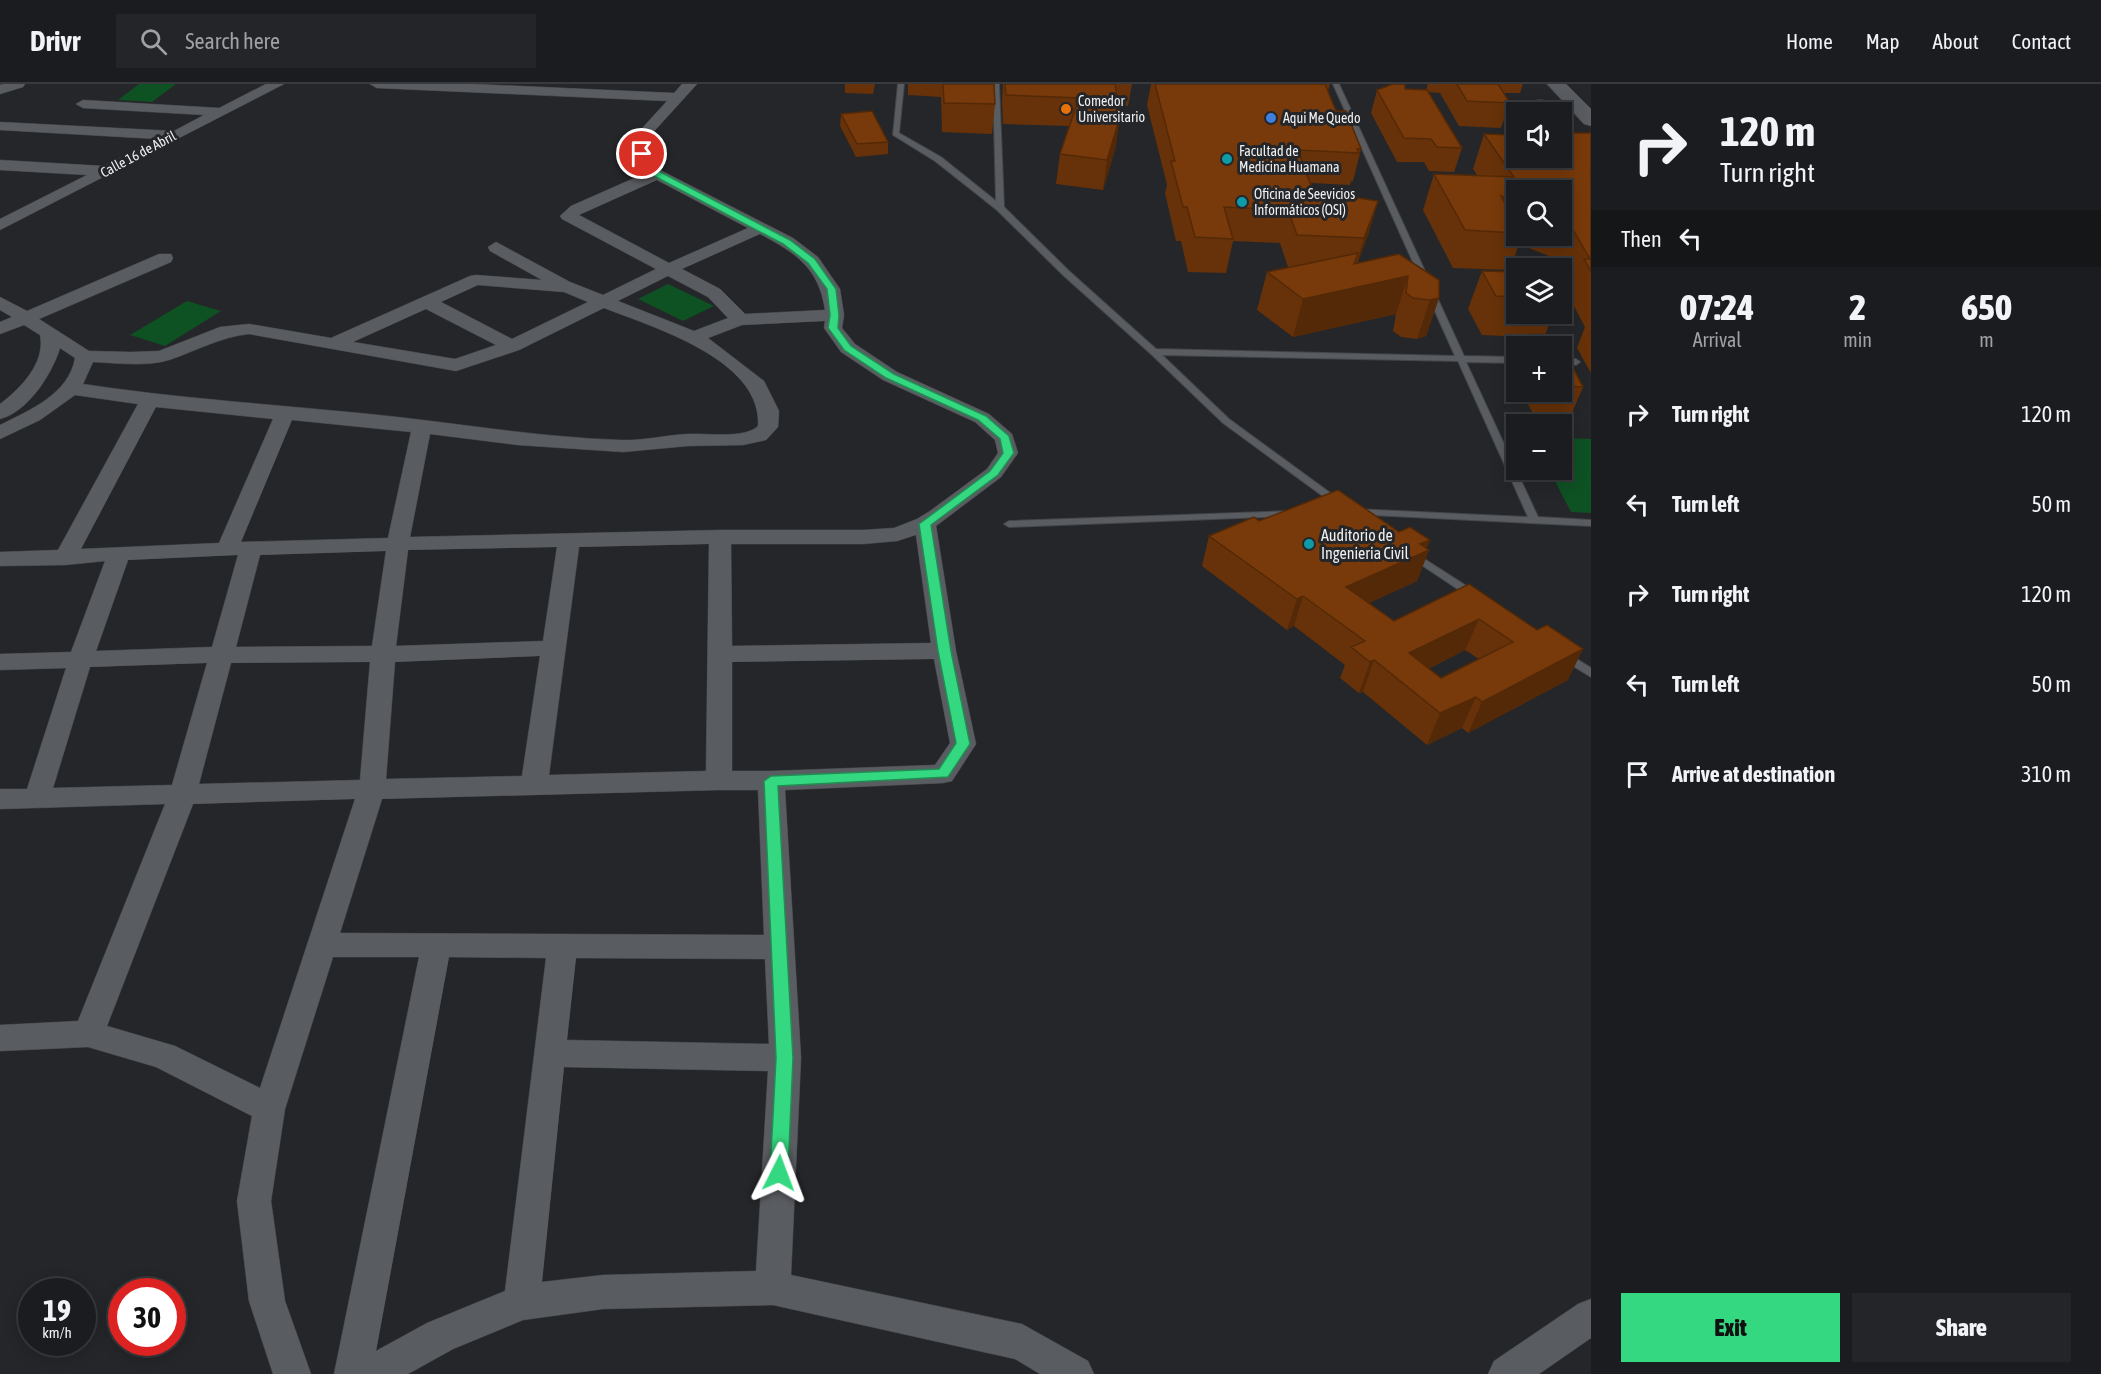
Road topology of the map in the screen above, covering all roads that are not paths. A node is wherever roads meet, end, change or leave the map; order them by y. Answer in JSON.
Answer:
{"nodes":[{"id":1,"x":18,"y":84,"type":"edge"},
{"id":2,"x":277,"y":84,"type":"edge"},
{"id":3,"x":377,"y":84,"type":"edge"},
{"id":4,"x":690,"y":84,"type":"edge"},
{"id":5,"x":901,"y":84,"type":"edge"},
{"id":6,"x":996,"y":84,"type":"edge"},
{"id":7,"x":1556,"y":84,"type":"edge"},
{"id":8,"x":1577,"y":84,"type":"edge"},
{"id":9,"x":468,"y":86,"type":"edge"},
{"id":10,"x":1333,"y":86,"type":"edge"},
{"id":11,"x":1,"y":89,"type":"edge"},
{"id":12,"x":99,"y":91,"type":"dead end"},
{"id":13,"x":678,"y":97,"type":"junction"},
{"id":14,"x":1572,"y":106,"type":"edge"},
{"id":15,"x":1587,"y":108,"type":"edge"},
{"id":16,"x":75,"y":110,"type":"junction"},
{"id":17,"x":221,"y":112,"type":"junction"},
{"id":18,"x":0,"y":126,"type":"edge"},
{"id":19,"x":51,"y":129,"type":"junction"},
{"id":20,"x":174,"y":135,"type":"junction"},
{"id":21,"x":0,"y":165,"type":"edge"},
{"id":22,"x":105,"y":171,"type":"junction"},
{"id":23,"x":657,"y":174,"type":"junction"},
{"id":24,"x":1000,"y":208,"type":"junction"},
{"id":25,"x":0,"y":225,"type":"edge"},
{"id":26,"x":761,"y":228,"type":"junction"},
{"id":27,"x":496,"y":247,"type":"dead end"},
{"id":28,"x":165,"y":258,"type":"dead end"},
{"id":29,"x":671,"y":268,"type":"junction"},
{"id":30,"x":567,"y":287,"type":"junction"},
{"id":31,"x":604,"y":301,"type":"junction"},
{"id":32,"x":0,"y":302,"type":"edge"},
{"id":33,"x":427,"y":302,"type":"junction"},
{"id":34,"x":835,"y":315,"type":"junction"},
{"id":35,"x":27,"y":318,"type":"junction"},
{"id":36,"x":740,"y":320,"type":"junction"},
{"id":37,"x":0,"y":329,"type":"edge"},
{"id":38,"x":48,"y":332,"type":"junction"},
{"id":39,"x":694,"y":337,"type":"junction"},
{"id":40,"x":335,"y":343,"type":"junction"},
{"id":41,"x":513,"y":346,"type":"junction"},
{"id":42,"x":1154,"y":352,"type":"junction"},
{"id":43,"x":85,"y":356,"type":"junction"},
{"id":44,"x":1461,"y":359,"type":"junction"},
{"id":45,"x":1506,"y":360,"type":"edge"},
{"id":46,"x":1572,"y":362,"type":"edge"},
{"id":47,"x":1576,"y":362,"type":"dead end"},
{"id":48,"x":70,"y":388,"type":"junction"},
{"id":49,"x":150,"y":400,"type":"junction"},
{"id":50,"x":0,"y":413,"type":"edge"},
{"id":51,"x":285,"y":414,"type":"junction"},
{"id":52,"x":422,"y":426,"type":"junction"},
{"id":53,"x":0,"y":433,"type":"edge"},
{"id":54,"x":1327,"y":512,"type":"edge"},
{"id":55,"x":1350,"y":512,"type":"junction"},
{"id":56,"x":1303,"y":513,"type":"edge"},
{"id":57,"x":1534,"y":520,"type":"junction"},
{"id":58,"x":1366,"y":522,"type":"edge"},
{"id":59,"x":1591,"y":523,"type":"edge"},
{"id":60,"x":925,"y":524,"type":"junction"},
{"id":61,"x":1009,"y":524,"type":"dead end"},
{"id":62,"x":720,"y":537,"type":"junction"},
{"id":63,"x":569,"y":540,"type":"junction"},
{"id":64,"x":398,"y":544,"type":"junction"},
{"id":65,"x":1399,"y":545,"type":"edge"},
{"id":66,"x":239,"y":548,"type":"junction"},
{"id":67,"x":118,"y":556,"type":"junction"},
{"id":68,"x":65,"y":558,"type":"junction"},
{"id":69,"x":0,"y":560,"type":"edge"},
{"id":70,"x":1486,"y":603,"type":"edge"},
{"id":71,"x":554,"y":648,"type":"junction"},
{"id":72,"x":1553,"y":648,"type":"edge"},
{"id":73,"x":944,"y":651,"type":"junction"},
{"id":74,"x":383,"y":654,"type":"junction"},
{"id":75,"x":720,"y":654,"type":"junction"},
{"id":76,"x":222,"y":655,"type":"junction"},
{"id":77,"x":80,"y":661,"type":"junction"},
{"id":78,"x":0,"y":662,"type":"edge"},
{"id":79,"x":1591,"y":674,"type":"edge"},
{"id":80,"x":719,"y":780,"type":"junction"},
{"id":81,"x":771,"y":781,"type":"junction"},
{"id":82,"x":534,"y":785,"type":"junction"},
{"id":83,"x":372,"y":789,"type":"junction"},
{"id":84,"x":183,"y":794,"type":"junction"},
{"id":85,"x":37,"y":798,"type":"junction"},
{"id":86,"x":3,"y":805,"type":"edge"},
{"id":87,"x":322,"y":945,"type":"junction"},
{"id":88,"x":562,"y":946,"type":"junction"},
{"id":89,"x":436,"y":947,"type":"junction"},
{"id":90,"x":779,"y":947,"type":"junction"},
{"id":91,"x":88,"y":1034,"type":"junction"},
{"id":92,"x":0,"y":1038,"type":"edge"},
{"id":93,"x":550,"y":1053,"type":"junction"},
{"id":94,"x":785,"y":1058,"type":"junction"},
{"id":95,"x":269,"y":1110,"type":"junction"},
{"id":96,"x":773,"y":1288,"type":"junction"},
{"id":97,"x":522,"y":1302,"type":"junction"},
{"id":98,"x":1591,"y":1317,"type":"edge"},
{"id":99,"x":292,"y":1374,"type":"edge"},
{"id":100,"x":353,"y":1374,"type":"edge"},
{"id":101,"x":371,"y":1374,"type":"edge"},
{"id":102,"x":1075,"y":1374,"type":"edge"},
{"id":103,"x":1507,"y":1374,"type":"edge"}],
"edges":[{"from":1,"to":11,"type":"street"},
{"from":2,"to":17,"type":"street","name":"Calle 16 de Abril"},
{"from":3,"to":9,"type":"street"},
{"from":4,"to":13,"type":"street"},
{"from":5,"to":24,"type":"lane"},
{"from":6,"to":24,"type":"lane"},
{"from":7,"to":15,"type":"street"},
{"from":8,"to":15,"type":"street"},
{"from":9,"to":13,"type":"street"},
{"from":10,"to":44,"type":"lane"},
{"from":12,"to":16,"type":"street"},
{"from":13,"to":23,"type":"street"},
{"from":14,"to":15,"type":"lane"},
{"from":16,"to":17,"type":"street"},
{"from":16,"to":19,"type":"street"},
{"from":17,"to":20,"type":"street","name":"Calle 16 de Abril"},
{"from":18,"to":19,"type":"street"},
{"from":19,"to":20,"type":"street"},
{"from":20,"to":22,"type":"street","name":"Calle 16 de Abril"},
{"from":21,"to":22,"type":"street"},
{"from":22,"to":25,"type":"street","name":"Calle 16 de Abril"},
{"from":23,"to":26,"type":"street"},
{"from":23,"to":29,"type":"street"},
{"from":24,"to":42,"type":"lane"},
{"from":26,"to":29,"type":"street"},
{"from":26,"to":34,"type":"street"},
{"from":27,"to":30,"type":"street"},
{"from":28,"to":35,"type":"street"},
{"from":29,"to":31,"type":"street"},
{"from":29,"to":36,"type":"street"},
{"from":30,"to":31,"type":"street"},
{"from":30,"to":33,"type":"street"},
{"from":31,"to":39,"type":"street"},
{"from":31,"to":41,"type":"street"},
{"from":32,"to":35,"type":"street"},
{"from":33,"to":40,"type":"street"},
{"from":33,"to":41,"type":"street"},
{"from":34,"to":36,"type":"street"},
{"from":34,"to":60,"type":"street"},
{"from":35,"to":37,"type":"street"},
{"from":35,"to":38,"type":"street"},
{"from":36,"to":39,"type":"street"},
{"from":38,"to":43,"type":"street"},
{"from":38,"to":50,"type":"street"},
{"from":39,"to":52,"type":"street"},
{"from":40,"to":41,"type":"street"},
{"from":40,"to":43,"type":"street"},
{"from":42,"to":44,"type":"lane"},
{"from":42,"to":55,"type":"lane"},
{"from":43,"to":48,"type":"street"},
{"from":44,"to":45,"type":"lane"},
{"from":44,"to":57,"type":"lane"},
{"from":46,"to":47,"type":"lane"},
{"from":48,"to":49,"type":"street"},
{"from":48,"to":53,"type":"street"},
{"from":49,"to":51,"type":"street"},
{"from":49,"to":68,"type":"street"},
{"from":51,"to":52,"type":"street"},
{"from":51,"to":66,"type":"street"},
{"from":52,"to":64,"type":"street"},
{"from":54,"to":55,"type":"lane"},
{"from":55,"to":57,"type":"lane"},
{"from":55,"to":58,"type":"lane"},
{"from":56,"to":61,"type":"lane"},
{"from":57,"to":59,"type":"lane"},
{"from":60,"to":62,"type":"street"},
{"from":60,"to":73,"type":"street"},
{"from":62,"to":63,"type":"street"},
{"from":62,"to":75,"type":"street"},
{"from":63,"to":64,"type":"street"},
{"from":63,"to":71,"type":"street"},
{"from":64,"to":66,"type":"street"},
{"from":64,"to":74,"type":"street"},
{"from":65,"to":70,"type":"lane"},
{"from":66,"to":67,"type":"street"},
{"from":66,"to":76,"type":"street"},
{"from":67,"to":68,"type":"street"},
{"from":67,"to":77,"type":"street"},
{"from":68,"to":69,"type":"street"},
{"from":71,"to":74,"type":"street"},
{"from":71,"to":82,"type":"street"},
{"from":72,"to":79,"type":"lane"},
{"from":73,"to":75,"type":"street"},
{"from":73,"to":81,"type":"street"},
{"from":74,"to":76,"type":"street"},
{"from":74,"to":83,"type":"street"},
{"from":75,"to":80,"type":"street"},
{"from":76,"to":77,"type":"street"},
{"from":76,"to":84,"type":"street"},
{"from":77,"to":78,"type":"street"},
{"from":77,"to":85,"type":"street"},
{"from":80,"to":81,"type":"street"},
{"from":80,"to":82,"type":"street"},
{"from":81,"to":90,"type":"street"},
{"from":82,"to":83,"type":"street"},
{"from":83,"to":84,"type":"street"},
{"from":83,"to":87,"type":"street"},
{"from":84,"to":85,"type":"street"},
{"from":84,"to":91,"type":"street"},
{"from":85,"to":86,"type":"street"},
{"from":87,"to":89,"type":"street"},
{"from":87,"to":95,"type":"street"},
{"from":88,"to":89,"type":"street"},
{"from":88,"to":90,"type":"street"},
{"from":88,"to":93,"type":"street"},
{"from":89,"to":100,"type":"street"},
{"from":90,"to":94,"type":"street"},
{"from":91,"to":92,"type":"street"},
{"from":91,"to":95,"type":"street"},
{"from":93,"to":94,"type":"street"},
{"from":93,"to":97,"type":"street"},
{"from":94,"to":96,"type":"street"},
{"from":95,"to":99,"type":"street"},
{"from":96,"to":97,"type":"street"},
{"from":96,"to":102,"type":"street"},
{"from":97,"to":101,"type":"street"},
{"from":98,"to":103,"type":"street"}]}
